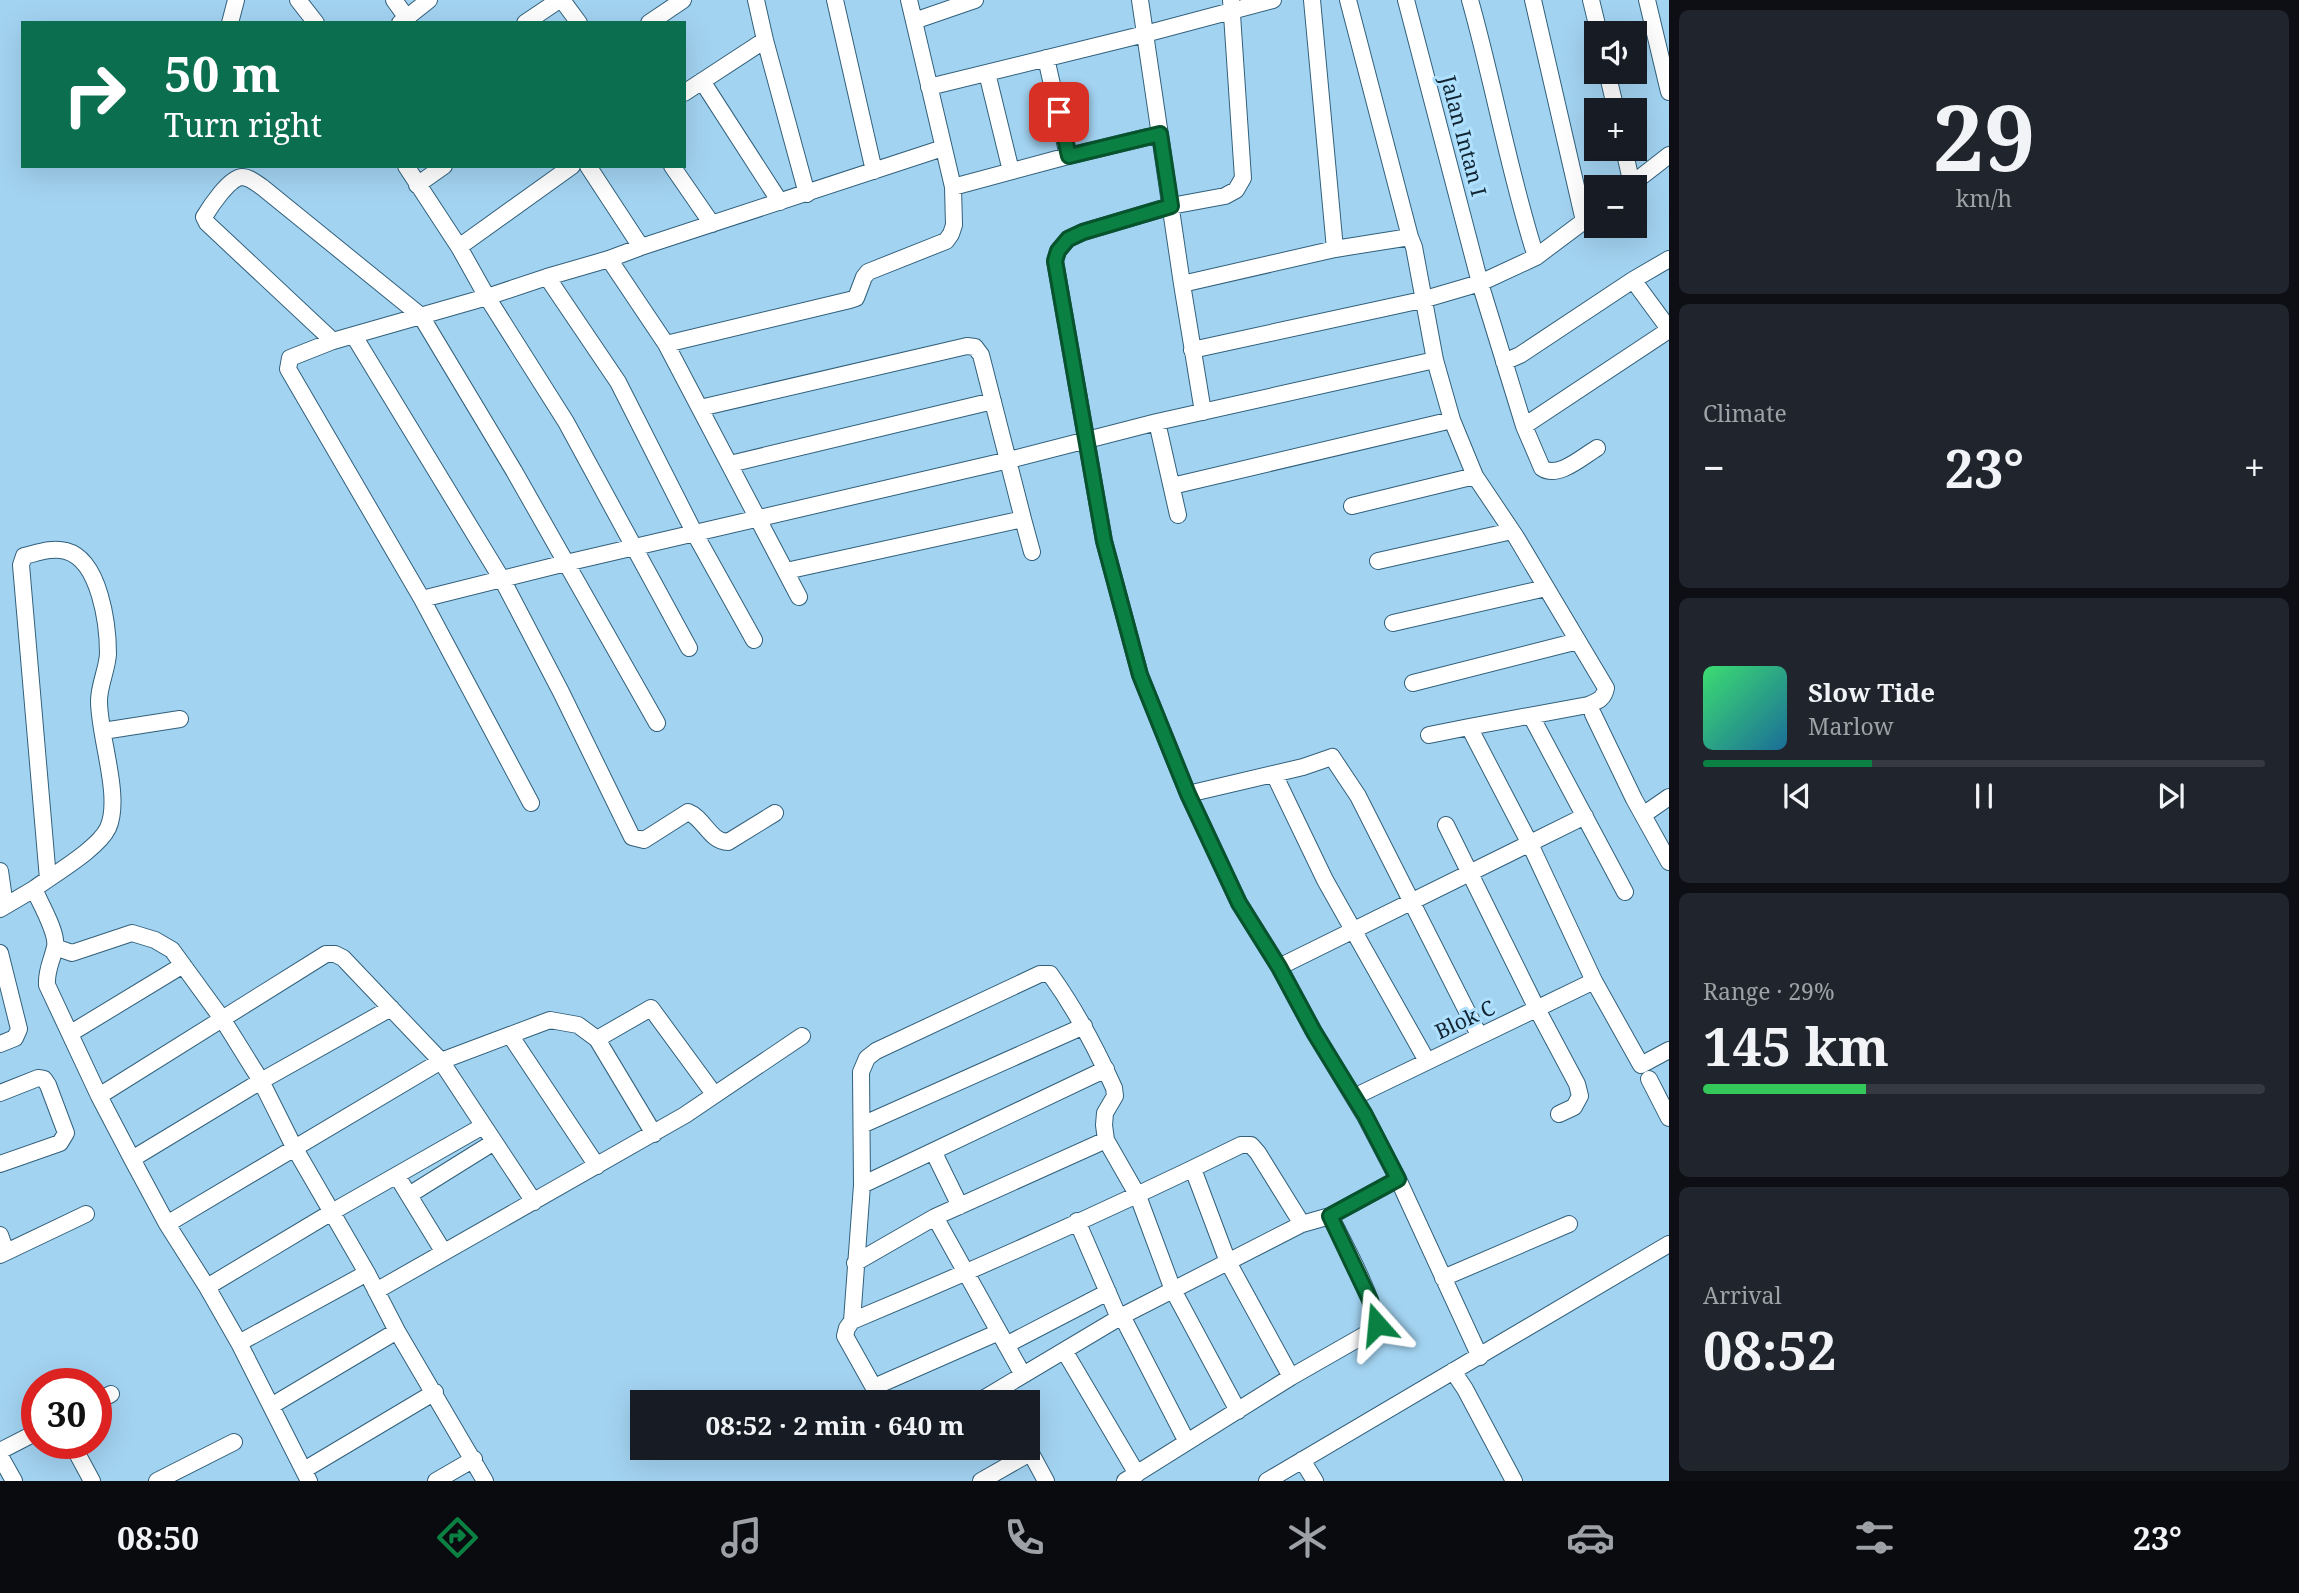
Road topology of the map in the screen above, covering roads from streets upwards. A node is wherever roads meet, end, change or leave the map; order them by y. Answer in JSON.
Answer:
{"nodes":[{"id":1,"x":236,"y":0,"type":"edge"},
{"id":2,"x":298,"y":0,"type":"edge"},
{"id":3,"x":394,"y":0,"type":"edge"},
{"id":4,"x":429,"y":0,"type":"edge"},
{"id":5,"x":561,"y":0,"type":"edge"},
{"id":6,"x":683,"y":0,"type":"edge"},
{"id":7,"x":756,"y":0,"type":"edge"},
{"id":8,"x":835,"y":0,"type":"edge"},
{"id":9,"x":909,"y":0,"type":"edge"},
{"id":10,"x":975,"y":0,"type":"edge"},
{"id":11,"x":1140,"y":0,"type":"edge"},
{"id":12,"x":1273,"y":0,"type":"edge"},
{"id":13,"x":1312,"y":0,"type":"edge"},
{"id":14,"x":1348,"y":0,"type":"edge"},
{"id":15,"x":1406,"y":0,"type":"edge"},
{"id":16,"x":1470,"y":0,"type":"edge"},
{"id":17,"x":1533,"y":0,"type":"edge"},
{"id":18,"x":1591,"y":0,"type":"edge"},
{"id":19,"x":1647,"y":0,"type":"edge"},
{"id":20,"x":1231,"y":5,"type":"edge"},
{"id":21,"x":403,"y":20,"type":"edge"},
{"id":22,"x":231,"y":21,"type":"edge"},
{"id":23,"x":314,"y":21,"type":"edge"},
{"id":24,"x":528,"y":21,"type":"edge"},
{"id":25,"x":577,"y":21,"type":"edge"},
{"id":26,"x":652,"y":21,"type":"edge"},
{"id":27,"x":914,"y":21,"type":"junction"},
{"id":28,"x":1596,"y":21,"type":"edge"},
{"id":29,"x":1145,"y":34,"type":"junction"},
{"id":30,"x":765,"y":40,"type":"junction"},
{"id":31,"x":1046,"y":58,"type":"junction"},
{"id":32,"x":987,"y":73,"type":"junction"},
{"id":33,"x":702,"y":81,"type":"junction"},
{"id":34,"x":929,"y":87,"type":"junction"},
{"id":35,"x":686,"y":92,"type":"edge"},
{"id":36,"x":1669,"y":92,"type":"edge"},
{"id":37,"x":1160,"y":134,"type":"junction"},
{"id":38,"x":943,"y":148,"type":"junction"},
{"id":39,"x":1669,"y":155,"type":"edge"},
{"id":40,"x":1069,"y":156,"type":"junction"},
{"id":41,"x":407,"y":168,"type":"edge"},
{"id":42,"x":441,"y":168,"type":"edge"},
{"id":43,"x":569,"y":168,"type":"edge"},
{"id":44,"x":588,"y":168,"type":"edge"},
{"id":45,"x":673,"y":168,"type":"edge"},
{"id":46,"x":874,"y":171,"type":"junction"},
{"id":47,"x":1011,"y":171,"type":"junction"},
{"id":48,"x":1644,"y":175,"type":"edge"},
{"id":49,"x":417,"y":186,"type":"junction"},
{"id":50,"x":953,"y":187,"type":"junction"},
{"id":51,"x":1584,"y":193,"type":"edge"},
{"id":52,"x":807,"y":194,"type":"junction"},
{"id":53,"x":780,"y":202,"type":"junction"},
{"id":54,"x":1171,"y":206,"type":"junction"},
{"id":55,"x":1584,"y":221,"type":"edge"},
{"id":56,"x":712,"y":224,"type":"junction"},
{"id":57,"x":1410,"y":237,"type":"junction"},
{"id":58,"x":459,"y":247,"type":"junction"},
{"id":59,"x":641,"y":247,"type":"junction"},
{"id":60,"x":1335,"y":249,"type":"junction"},
{"id":61,"x":1536,"y":257,"type":"junction"},
{"id":62,"x":1669,"y":259,"type":"edge"},
{"id":63,"x":609,"y":260,"type":"junction"},
{"id":64,"x":547,"y":277,"type":"junction"},
{"id":65,"x":1633,"y":280,"type":"junction"},
{"id":66,"x":1480,"y":283,"type":"junction"},
{"id":67,"x":1181,"y":285,"type":"junction"},
{"id":68,"x":487,"y":298,"type":"junction"},
{"id":69,"x":1422,"y":300,"type":"junction"},
{"id":70,"x":421,"y":316,"type":"junction"},
{"id":71,"x":1669,"y":330,"type":"edge"},
{"id":72,"x":354,"y":336,"type":"junction"},
{"id":73,"x":333,"y":341,"type":"junction"},
{"id":74,"x":666,"y":344,"type":"junction"},
{"id":75,"x":1192,"y":350,"type":"junction"},
{"id":76,"x":1435,"y":360,"type":"junction"},
{"id":77,"x":1504,"y":362,"type":"junction"},
{"id":78,"x":993,"y":401,"type":"junction"},
{"id":79,"x":700,"y":408,"type":"junction"},
{"id":80,"x":1203,"y":412,"type":"junction"},
{"id":81,"x":1452,"y":420,"type":"junction"},
{"id":82,"x":1157,"y":422,"type":"junction"},
{"id":83,"x":1524,"y":426,"type":"junction"},
{"id":84,"x":1086,"y":440,"type":"junction"},
{"id":85,"x":1597,"y":448,"type":"dead end"},
{"id":86,"x":1009,"y":460,"type":"junction"},
{"id":87,"x":730,"y":464,"type":"junction"},
{"id":88,"x":1475,"y":476,"type":"junction"},
{"id":89,"x":1172,"y":486,"type":"junction"},
{"id":90,"x":1352,"y":506,"type":"dead end"},
{"id":91,"x":1178,"y":515,"type":"dead end"},
{"id":92,"x":1023,"y":519,"type":"junction"},
{"id":93,"x":757,"y":520,"type":"junction"},
{"id":94,"x":1512,"y":531,"type":"junction"},
{"id":95,"x":695,"y":534,"type":"junction"},
{"id":96,"x":633,"y":548,"type":"junction"},
{"id":97,"x":1032,"y":552,"type":"dead end"},
{"id":98,"x":1378,"y":561,"type":"dead end"},
{"id":99,"x":566,"y":563,"type":"junction"},
{"id":100,"x":786,"y":571,"type":"junction"},
{"id":101,"x":503,"y":581,"type":"junction"},
{"id":102,"x":1546,"y":588,"type":"junction"},
{"id":103,"x":799,"y":597,"type":"dead end"},
{"id":104,"x":422,"y":599,"type":"junction"},
{"id":105,"x":1393,"y":623,"type":"dead end"},
{"id":106,"x":754,"y":640,"type":"dead end"},
{"id":107,"x":1578,"y":641,"type":"junction"},
{"id":108,"x":689,"y":648,"type":"dead end"},
{"id":109,"x":1413,"y":683,"type":"dead end"},
{"id":110,"x":1593,"y":714,"type":"dead end"},
{"id":111,"x":1531,"y":716,"type":"junction"},
{"id":112,"x":180,"y":719,"type":"dead end"},
{"id":113,"x":657,"y":723,"type":"dead end"},
{"id":114,"x":1469,"y":727,"type":"junction"},
{"id":115,"x":103,"y":730,"type":"junction"},
{"id":116,"x":1429,"y":735,"type":"dead end"},
{"id":117,"x":1274,"y":774,"type":"junction"},
{"id":118,"x":1188,"y":794,"type":"junction"},
{"id":119,"x":1669,"y":797,"type":"edge"},
{"id":120,"x":531,"y":803,"type":"dead end"},
{"id":121,"x":775,"y":813,"type":"dead end"},
{"id":122,"x":1643,"y":815,"type":"junction"},
{"id":123,"x":1585,"y":816,"type":"junction"},
{"id":124,"x":1446,"y":825,"type":"dead end"},
{"id":125,"x":1530,"y":844,"type":"junction"},
{"id":126,"x":1669,"y":862,"type":"edge"},
{"id":127,"x":0,"y":871,"type":"edge"},
{"id":128,"x":1470,"y":873,"type":"junction"},
{"id":129,"x":48,"y":879,"type":"junction"},
{"id":130,"x":36,"y":892,"type":"junction"},
{"id":131,"x":1625,"y":892,"type":"dead end"},
{"id":132,"x":1412,"y":902,"type":"junction"},
{"id":133,"x":3,"y":907,"type":"edge"},
{"id":134,"x":1353,"y":930,"type":"junction"},
{"id":135,"x":55,"y":947,"type":"junction"},
{"id":136,"x":0,"y":953,"type":"edge"},
{"id":137,"x":183,"y":965,"type":"junction"},
{"id":138,"x":1279,"y":967,"type":"junction"},
{"id":139,"x":3,"y":976,"type":"edge"},
{"id":140,"x":1594,"y":981,"type":"junction"},
{"id":141,"x":391,"y":1008,"type":"junction"},
{"id":142,"x":1536,"y":1009,"type":"junction"},
{"id":143,"x":223,"y":1020,"type":"junction"},
{"id":144,"x":1084,"y":1027,"type":"junction"},
{"id":145,"x":71,"y":1033,"type":"junction"},
{"id":146,"x":510,"y":1035,"type":"junction"},
{"id":147,"x":1479,"y":1035,"type":"junction"},
{"id":148,"x":802,"y":1036,"type":"dead end"},
{"id":149,"x":597,"y":1039,"type":"junction"},
{"id":150,"x":0,"y":1044,"type":"edge"},
{"id":151,"x":1669,"y":1050,"type":"edge"},
{"id":152,"x":441,"y":1061,"type":"junction"},
{"id":153,"x":1427,"y":1061,"type":"junction"},
{"id":154,"x":1106,"y":1069,"type":"junction"},
{"id":155,"x":1649,"y":1079,"type":"dead end"},
{"id":156,"x":261,"y":1081,"type":"junction"},
{"id":157,"x":0,"y":1093,"type":"edge"},
{"id":158,"x":714,"y":1094,"type":"junction"},
{"id":159,"x":99,"y":1096,"type":"junction"},
{"id":160,"x":1354,"y":1097,"type":"junction"},
{"id":161,"x":1559,"y":1114,"type":"dead end"},
{"id":162,"x":1669,"y":1118,"type":"edge"},
{"id":163,"x":862,"y":1125,"type":"junction"},
{"id":164,"x":483,"y":1126,"type":"junction"},
{"id":165,"x":654,"y":1134,"type":"junction"},
{"id":166,"x":1107,"y":1140,"type":"junction"},
{"id":167,"x":494,"y":1142,"type":"junction"},
{"id":168,"x":294,"y":1147,"type":"junction"},
{"id":169,"x":934,"y":1153,"type":"junction"},
{"id":170,"x":132,"y":1159,"type":"junction"},
{"id":171,"x":0,"y":1164,"type":"edge"},
{"id":172,"x":597,"y":1166,"type":"junction"},
{"id":173,"x":1193,"y":1169,"type":"junction"},
{"id":174,"x":397,"y":1176,"type":"junction"},
{"id":175,"x":1398,"y":1179,"type":"junction"},
{"id":176,"x":862,"y":1185,"type":"junction"},
{"id":177,"x":409,"y":1195,"type":"junction"},
{"id":178,"x":1138,"y":1196,"type":"junction"},
{"id":179,"x":534,"y":1202,"type":"junction"},
{"id":180,"x":960,"y":1206,"type":"junction"},
{"id":181,"x":332,"y":1212,"type":"junction"},
{"id":182,"x":86,"y":1214,"type":"dead end"},
{"id":183,"x":1330,"y":1216,"type":"junction"},
{"id":184,"x":935,"y":1217,"type":"junction"},
{"id":185,"x":1077,"y":1221,"type":"junction"},
{"id":186,"x":167,"y":1224,"type":"junction"},
{"id":187,"x":1301,"y":1224,"type":"junction"},
{"id":188,"x":1569,"y":1224,"type":"dead end"},
{"id":189,"x":0,"y":1236,"type":"edge"},
{"id":190,"x":1669,"y":1244,"type":"edge"},
{"id":191,"x":443,"y":1251,"type":"junction"},
{"id":192,"x":3,"y":1253,"type":"edge"},
{"id":193,"x":1228,"y":1262,"type":"junction"},
{"id":194,"x":855,"y":1263,"type":"junction"},
{"id":195,"x":367,"y":1273,"type":"junction"},
{"id":196,"x":967,"y":1273,"type":"junction"},
{"id":197,"x":1443,"y":1278,"type":"junction"},
{"id":198,"x":207,"y":1287,"type":"junction"},
{"id":199,"x":1173,"y":1290,"type":"junction"},
{"id":200,"x":376,"y":1291,"type":"junction"},
{"id":201,"x":1108,"y":1292,"type":"junction"},
{"id":202,"x":1121,"y":1317,"type":"junction"},
{"id":203,"x":852,"y":1321,"type":"junction"},
{"id":204,"x":397,"y":1331,"type":"junction"},
{"id":205,"x":1003,"y":1338,"type":"junction"},
{"id":206,"x":240,"y":1343,"type":"junction"},
{"id":207,"x":1065,"y":1352,"type":"junction"},
{"id":208,"x":1480,"y":1357,"type":"junction"},
{"id":209,"x":1453,"y":1371,"type":"junction"},
{"id":210,"x":1023,"y":1375,"type":"junction"},
{"id":211,"x":1291,"y":1377,"type":"junction"},
{"id":212,"x":874,"y":1387,"type":"junction"},
{"id":213,"x":876,"y":1390,"type":"edge"},
{"id":214,"x":998,"y":1390,"type":"edge"},
{"id":215,"x":435,"y":1392,"type":"junction"},
{"id":216,"x":271,"y":1406,"type":"junction"},
{"id":217,"x":1238,"y":1411,"type":"junction"},
{"id":218,"x":21,"y":1442,"type":"edge"},
{"id":219,"x":234,"y":1442,"type":"dead end"},
{"id":220,"x":1187,"y":1443,"type":"junction"},
{"id":221,"x":0,"y":1454,"type":"edge"},
{"id":222,"x":80,"y":1459,"type":"edge"},
{"id":223,"x":474,"y":1459,"type":"junction"},
{"id":224,"x":1014,"y":1460,"type":"edge"},
{"id":225,"x":1034,"y":1460,"type":"edge"},
{"id":226,"x":1302,"y":1460,"type":"junction"},
{"id":227,"x":306,"y":1476,"type":"edge"},
{"id":228,"x":1131,"y":1477,"type":"edge"},
{"id":229,"x":14,"y":1481,"type":"edge"},
{"id":230,"x":92,"y":1481,"type":"edge"},
{"id":231,"x":156,"y":1481,"type":"edge"},
{"id":232,"x":436,"y":1481,"type":"edge"},
{"id":233,"x":485,"y":1481,"type":"edge"},
{"id":234,"x":981,"y":1481,"type":"edge"},
{"id":235,"x":1046,"y":1481,"type":"edge"},
{"id":236,"x":1267,"y":1481,"type":"edge"},
{"id":237,"x":1315,"y":1481,"type":"edge"},
{"id":238,"x":1514,"y":1481,"type":"edge"}],
"edges":[{"from":1,"to":22,"type":"street"},
{"from":2,"to":23,"type":"street"},
{"from":3,"to":21,"type":"street"},
{"from":4,"to":21,"type":"street"},
{"from":5,"to":24,"type":"street"},
{"from":5,"to":25,"type":"street"},
{"from":6,"to":26,"type":"street"},
{"from":7,"to":30,"type":"street"},
{"from":8,"to":46,"type":"street"},
{"from":9,"to":27,"type":"street"},
{"from":10,"to":27,"type":"street"},
{"from":11,"to":29,"type":"street"},
{"from":12,"to":20,"type":"street"},
{"from":13,"to":60,"type":"street"},
{"from":14,"to":57,"type":"street"},
{"from":15,"to":66,"type":"street","name":"Jalan Intan I"},
{"from":16,"to":61,"type":"street"},
{"from":17,"to":51,"type":"street"},
{"from":18,"to":28,"type":"street"},
{"from":19,"to":36,"type":"street"},
{"from":20,"to":29,"type":"street"},
{"from":20,"to":54,"type":"street"},
{"from":27,"to":34,"type":"street"},
{"from":29,"to":31,"type":"street"},
{"from":29,"to":37,"type":"street"},
{"from":30,"to":33,"type":"street"},
{"from":30,"to":52,"type":"street"},
{"from":31,"to":32,"type":"street"},
{"from":31,"to":40,"type":"street"},
{"from":32,"to":34,"type":"street"},
{"from":32,"to":47,"type":"street"},
{"from":33,"to":35,"type":"street"},
{"from":33,"to":53,"type":"street"},
{"from":34,"to":38,"type":"street"},
{"from":37,"to":40,"type":"street"},
{"from":37,"to":54,"type":"street"},
{"from":38,"to":46,"type":"street"},
{"from":38,"to":50,"type":"street"},
{"from":39,"to":48,"type":"street"},
{"from":40,"to":47,"type":"street"},
{"from":41,"to":49,"type":"street"},
{"from":42,"to":49,"type":"street"},
{"from":43,"to":58,"type":"street"},
{"from":44,"to":59,"type":"street"},
{"from":45,"to":56,"type":"street"},
{"from":46,"to":52,"type":"street"},
{"from":47,"to":50,"type":"street"},
{"from":49,"to":58,"type":"street"},
{"from":50,"to":74,"type":"street"},
{"from":52,"to":53,"type":"street"},
{"from":53,"to":56,"type":"street"},
{"from":54,"to":67,"type":"street"},
{"from":54,"to":84,"type":"street"},
{"from":55,"to":61,"type":"street"},
{"from":56,"to":59,"type":"street"},
{"from":57,"to":60,"type":"street"},
{"from":57,"to":69,"type":"street"},
{"from":58,"to":68,"type":"street"},
{"from":59,"to":63,"type":"street"},
{"from":60,"to":67,"type":"street"},
{"from":61,"to":66,"type":"street"},
{"from":62,"to":65,"type":"street"},
{"from":63,"to":64,"type":"street"},
{"from":63,"to":74,"type":"street"},
{"from":64,"to":68,"type":"street"},
{"from":64,"to":95,"type":"street"},
{"from":65,"to":71,"type":"street"},
{"from":65,"to":77,"type":"street"},
{"from":66,"to":69,"type":"street"},
{"from":66,"to":77,"type":"street","name":"Jalan Intan I"},
{"from":67,"to":75,"type":"street"},
{"from":68,"to":70,"type":"street"},
{"from":68,"to":96,"type":"street"},
{"from":69,"to":75,"type":"street"},
{"from":69,"to":76,"type":"street"},
{"from":70,"to":72,"type":"street"},
{"from":70,"to":73,"type":"street"},
{"from":70,"to":99,"type":"street"},
{"from":71,"to":83,"type":"street"},
{"from":72,"to":73,"type":"street"},
{"from":72,"to":101,"type":"street"},
{"from":73,"to":104,"type":"street"},
{"from":74,"to":79,"type":"street"},
{"from":75,"to":80,"type":"street"},
{"from":76,"to":80,"type":"street"},
{"from":76,"to":81,"type":"street"},
{"from":77,"to":83,"type":"street","name":"Jalan Intan I"},
{"from":78,"to":79,"type":"street"},
{"from":78,"to":86,"type":"street"},
{"from":78,"to":87,"type":"street"},
{"from":79,"to":87,"type":"street"},
{"from":80,"to":82,"type":"street"},
{"from":81,"to":88,"type":"street"},
{"from":81,"to":89,"type":"street"},
{"from":82,"to":84,"type":"street"},
{"from":82,"to":89,"type":"street"},
{"from":83,"to":85,"type":"street","name":"Jalan Intan I"},
{"from":84,"to":86,"type":"street"},
{"from":84,"to":118,"type":"street"},
{"from":86,"to":92,"type":"street"},
{"from":86,"to":93,"type":"street"},
{"from":87,"to":93,"type":"street"},
{"from":88,"to":90,"type":"street"},
{"from":88,"to":94,"type":"street"},
{"from":89,"to":91,"type":"street"},
{"from":92,"to":97,"type":"street"},
{"from":92,"to":100,"type":"street"},
{"from":93,"to":95,"type":"street"},
{"from":93,"to":100,"type":"street"},
{"from":94,"to":98,"type":"street"},
{"from":94,"to":102,"type":"street"},
{"from":95,"to":96,"type":"street"},
{"from":95,"to":106,"type":"street"},
{"from":96,"to":99,"type":"street"},
{"from":96,"to":108,"type":"street"},
{"from":99,"to":101,"type":"street"},
{"from":99,"to":113,"type":"street"},
{"from":100,"to":103,"type":"street"},
{"from":101,"to":104,"type":"street"},
{"from":101,"to":121,"type":"street"},
{"from":102,"to":105,"type":"street"},
{"from":102,"to":107,"type":"street"},
{"from":104,"to":120,"type":"street"},
{"from":107,"to":109,"type":"street"},
{"from":107,"to":111,"type":"street"},
{"from":110,"to":122,"type":"street"},
{"from":111,"to":114,"type":"street"},
{"from":111,"to":123,"type":"street"},
{"from":112,"to":115,"type":"street"},
{"from":114,"to":116,"type":"street"},
{"from":114,"to":125,"type":"street"},
{"from":115,"to":129,"type":"street"},
{"from":115,"to":129,"type":"street"},
{"from":117,"to":118,"type":"street"},
{"from":117,"to":132,"type":"street"},
{"from":117,"to":134,"type":"street"},
{"from":118,"to":138,"type":"street"},
{"from":119,"to":122,"type":"street"},
{"from":122,"to":126,"type":"street"},
{"from":123,"to":125,"type":"street"},
{"from":123,"to":131,"type":"street"},
{"from":124,"to":128,"type":"street"},
{"from":125,"to":128,"type":"street"},
{"from":125,"to":140,"type":"street"},
{"from":127,"to":133,"type":"street"},
{"from":128,"to":132,"type":"street"},
{"from":128,"to":142,"type":"street"},
{"from":129,"to":130,"type":"street"},
{"from":130,"to":133,"type":"street"},
{"from":130,"to":135,"type":"street"},
{"from":132,"to":134,"type":"street"},
{"from":132,"to":147,"type":"street"},
{"from":134,"to":138,"type":"street"},
{"from":134,"to":153,"type":"street"},
{"from":135,"to":137,"type":"street"},
{"from":135,"to":145,"type":"street"},
{"from":136,"to":139,"type":"street"},
{"from":137,"to":143,"type":"street"},
{"from":137,"to":145,"type":"street"},
{"from":138,"to":160,"type":"street"},
{"from":139,"to":150,"type":"street"},
{"from":140,"to":142,"type":"street","name":"Blok C"},
{"from":140,"to":151,"type":"street"},
{"from":141,"to":143,"type":"street"},
{"from":141,"to":152,"type":"street"},
{"from":141,"to":156,"type":"street"},
{"from":142,"to":147,"type":"street","name":"Blok C"},
{"from":142,"to":161,"type":"street"},
{"from":143,"to":156,"type":"street"},
{"from":143,"to":159,"type":"street"},
{"from":144,"to":154,"type":"street"},
{"from":144,"to":163,"type":"street"},
{"from":144,"to":163,"type":"street"},
{"from":145,"to":159,"type":"street"},
{"from":146,"to":149,"type":"street"},
{"from":146,"to":152,"type":"street"},
{"from":146,"to":172,"type":"street"},
{"from":147,"to":153,"type":"street","name":"Blok C"},
{"from":148,"to":158,"type":"street"},
{"from":149,"to":158,"type":"street"},
{"from":149,"to":165,"type":"street"},
{"from":152,"to":164,"type":"street"},
{"from":152,"to":168,"type":"street"},
{"from":153,"to":160,"type":"street","name":"Blok C"},
{"from":154,"to":166,"type":"street"},
{"from":154,"to":169,"type":"street"},
{"from":155,"to":162,"type":"street"},
{"from":156,"to":168,"type":"street"},
{"from":156,"to":170,"type":"street"},
{"from":157,"to":171,"type":"street"},
{"from":158,"to":165,"type":"street"},
{"from":159,"to":170,"type":"street"},
{"from":160,"to":175,"type":"street"},
{"from":163,"to":176,"type":"street"},
{"from":164,"to":167,"type":"street"},
{"from":164,"to":174,"type":"street"},
{"from":165,"to":172,"type":"street"},
{"from":166,"to":178,"type":"street"},
{"from":166,"to":180,"type":"street"},
{"from":167,"to":177,"type":"street"},
{"from":167,"to":179,"type":"street"},
{"from":168,"to":181,"type":"street"},
{"from":168,"to":186,"type":"street"},
{"from":169,"to":176,"type":"street"},
{"from":169,"to":180,"type":"street"},
{"from":170,"to":186,"type":"street"},
{"from":172,"to":179,"type":"street"},
{"from":173,"to":178,"type":"street"},
{"from":173,"to":187,"type":"street"},
{"from":173,"to":193,"type":"street"},
{"from":174,"to":177,"type":"street"},
{"from":174,"to":181,"type":"street"},
{"from":175,"to":183,"type":"street"},
{"from":175,"to":197,"type":"street"},
{"from":176,"to":194,"type":"street"},
{"from":177,"to":191,"type":"street"},
{"from":178,"to":185,"type":"street"},
{"from":178,"to":199,"type":"street"},
{"from":179,"to":191,"type":"street"},
{"from":180,"to":184,"type":"street"},
{"from":181,"to":195,"type":"street"},
{"from":181,"to":198,"type":"street"},
{"from":182,"to":192,"type":"street"},
{"from":183,"to":187,"type":"street"},
{"from":183,"to":211,"type":"street"},
{"from":184,"to":194,"type":"street"},
{"from":184,"to":196,"type":"street"},
{"from":185,"to":196,"type":"street"},
{"from":185,"to":201,"type":"street"},
{"from":186,"to":198,"type":"street"},
{"from":187,"to":193,"type":"street"},
{"from":188,"to":197,"type":"street"},
{"from":189,"to":192,"type":"street"},
{"from":190,"to":208,"type":"street"},
{"from":191,"to":200,"type":"street"},
{"from":193,"to":199,"type":"street"},
{"from":193,"to":211,"type":"street"},
{"from":194,"to":203,"type":"street"},
{"from":195,"to":200,"type":"street"},
{"from":195,"to":206,"type":"street"},
{"from":196,"to":203,"type":"street"},
{"from":196,"to":205,"type":"street"},
{"from":197,"to":208,"type":"street"},
{"from":198,"to":206,"type":"street"},
{"from":199,"to":202,"type":"street"},
{"from":199,"to":217,"type":"street"},
{"from":200,"to":204,"type":"street"},
{"from":201,"to":202,"type":"street"},
{"from":201,"to":205,"type":"street"},
{"from":202,"to":207,"type":"street"},
{"from":202,"to":220,"type":"street"},
{"from":203,"to":212,"type":"street"},
{"from":204,"to":215,"type":"street"},
{"from":204,"to":216,"type":"street"},
{"from":205,"to":210,"type":"street"},
{"from":205,"to":212,"type":"street"},
{"from":206,"to":216,"type":"street"},
{"from":207,"to":210,"type":"street"},
{"from":207,"to":228,"type":"street"},
{"from":208,"to":209,"type":"street"},
{"from":209,"to":226,"type":"street"},
{"from":209,"to":238,"type":"street"},
{"from":210,"to":214,"type":"street"},
{"from":211,"to":217,"type":"street"},
{"from":212,"to":213,"type":"street"},
{"from":215,"to":223,"type":"street"},
{"from":215,"to":227,"type":"street"},
{"from":216,"to":227,"type":"street"},
{"from":217,"to":220,"type":"street"},
{"from":218,"to":221,"type":"street"},
{"from":219,"to":231,"type":"street"},
{"from":220,"to":228,"type":"street"},
{"from":221,"to":229,"type":"street"},
{"from":222,"to":230,"type":"street"},
{"from":223,"to":232,"type":"street"},
{"from":223,"to":233,"type":"street"},
{"from":224,"to":234,"type":"street"},
{"from":225,"to":235,"type":"street"},
{"from":226,"to":236,"type":"street"},
{"from":226,"to":237,"type":"street"}]}
